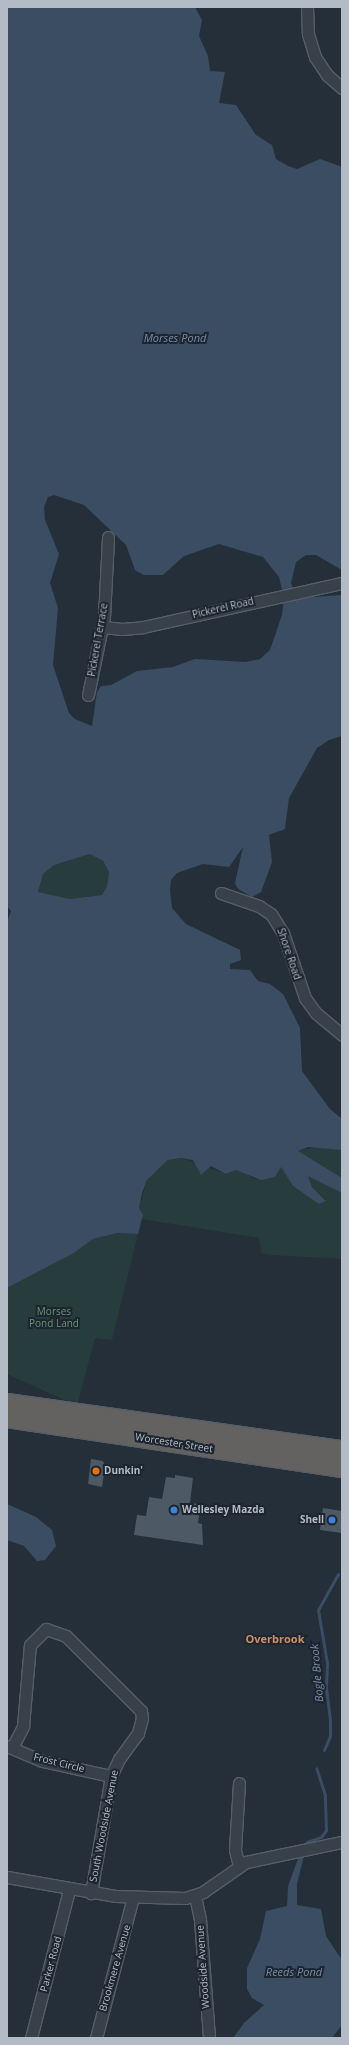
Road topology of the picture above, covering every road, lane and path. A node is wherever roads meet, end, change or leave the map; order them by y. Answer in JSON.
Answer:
{"nodes":[{"id":1,"x":307,"y":7,"type":"edge"},
{"id":2,"x":342,"y":88,"type":"edge"},
{"id":3,"x":108,"y":538,"type":"dead end"},
{"id":4,"x":342,"y":583,"type":"edge"},
{"id":5,"x":103,"y":627,"type":"junction"},
{"id":6,"x":88,"y":695,"type":"dead end"},
{"id":7,"x":222,"y":893,"type":"dead end"},
{"id":8,"x":342,"y":1035,"type":"edge"},
{"id":9,"x":7,"y":1403,"type":"edge"},
{"id":10,"x":7,"y":1418,"type":"edge"},
{"id":11,"x":342,"y":1450,"type":"edge"},
{"id":12,"x":342,"y":1468,"type":"edge"},
{"id":13,"x":10,"y":1747,"type":"edge"},
{"id":14,"x":111,"y":1776,"type":"junction"},
{"id":15,"x":239,"y":1783,"type":"dead end"},
{"id":16,"x":342,"y":1842,"type":"edge"},
{"id":17,"x":239,"y":1866,"type":"junction"},
{"id":18,"x":7,"y":1876,"type":"edge"},
{"id":19,"x":69,"y":1890,"type":"junction"},
{"id":20,"x":91,"y":1893,"type":"junction"},
{"id":21,"x":195,"y":1896,"type":"junction"},
{"id":22,"x":132,"y":1898,"type":"junction"},
{"id":23,"x":31,"y":2038,"type":"edge"},
{"id":24,"x":96,"y":2038,"type":"edge"},
{"id":25,"x":209,"y":2038,"type":"edge"}],
"edges":[{"from":1,"to":2,"type":"street"},
{"from":3,"to":5,"type":"street","name":"Pickerel Terrace"},
{"from":4,"to":5,"type":"street","name":"Pickerel Road"},
{"from":5,"to":6,"type":"street","name":"Pickerel Terrace"},
{"from":7,"to":8,"type":"street","name":"Shore Road"},
{"from":9,"to":11,"type":"highway","name":"Worcester Street"},
{"from":10,"to":12,"type":"highway","name":"Worcester Street"},
{"from":13,"to":14,"type":"street","name":"Frost Circle"},
{"from":13,"to":14,"type":"street","name":"South Woodside Avenue"},
{"from":14,"to":20,"type":"street","name":"South Woodside Avenue"},
{"from":15,"to":17,"type":"street"},
{"from":16,"to":17,"type":"street"},
{"from":17,"to":21,"type":"street"},
{"from":18,"to":19,"type":"street"},
{"from":19,"to":20,"type":"street"},
{"from":19,"to":23,"type":"street","name":"Parker Road"},
{"from":20,"to":22,"type":"street"},
{"from":21,"to":22,"type":"street"},
{"from":21,"to":25,"type":"street","name":"Woodside Avenue"},
{"from":22,"to":24,"type":"street","name":"Brookmere Avenue"}]}
